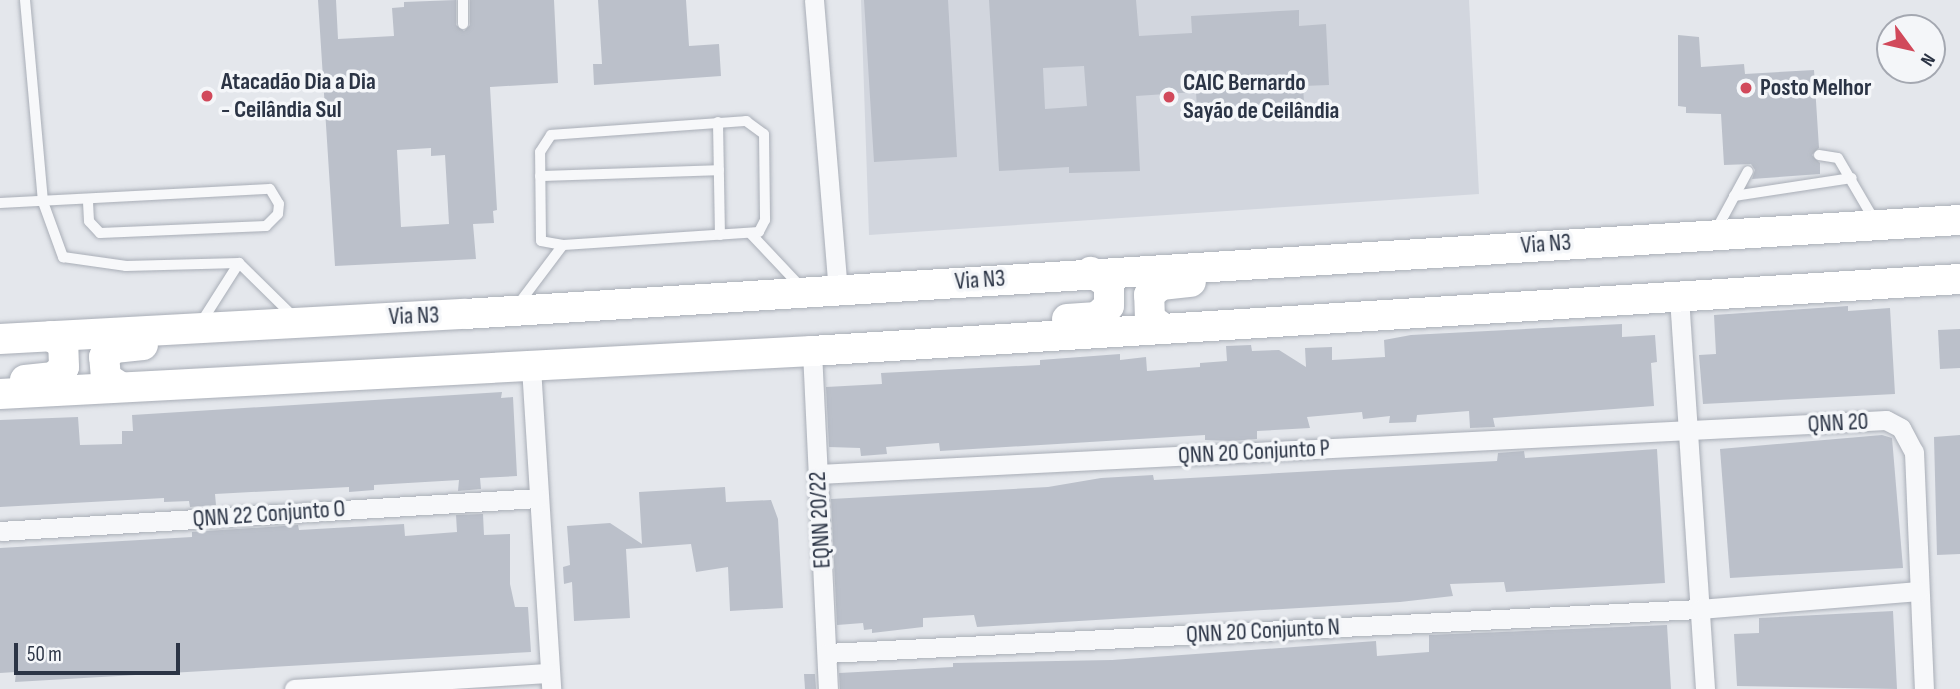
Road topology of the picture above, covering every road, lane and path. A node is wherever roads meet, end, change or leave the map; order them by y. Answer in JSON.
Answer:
{"nodes":[{"id":1,"x":25,"y":0,"type":"edge"},
{"id":2,"x":463,"y":0,"type":"edge"},
{"id":3,"x":814,"y":0,"type":"edge"},
{"id":4,"x":463,"y":24,"type":"dead end"},
{"id":5,"x":718,"y":122,"type":"junction"},
{"id":6,"x":1819,"y":155,"type":"dead end"},
{"id":7,"x":719,"y":170,"type":"junction"},
{"id":8,"x":1748,"y":171,"type":"dead end"},
{"id":9,"x":540,"y":176,"type":"junction"},
{"id":10,"x":1853,"y":178,"type":"junction"},
{"id":11,"x":1734,"y":195,"type":"junction"},
{"id":12,"x":88,"y":200,"type":"junction"},
{"id":13,"x":43,"y":202,"type":"junction"},
{"id":14,"x":0,"y":203,"type":"edge"},
{"id":15,"x":1960,"y":220,"type":"edge"},
{"id":16,"x":1876,"y":223,"type":"junction"},
{"id":17,"x":1714,"y":233,"type":"junction"},
{"id":18,"x":751,"y":234,"type":"junction"},
{"id":19,"x":720,"y":235,"type":"junction"},
{"id":20,"x":563,"y":245,"type":"junction"},
{"id":21,"x":1402,"y":254,"type":"junction"},
{"id":22,"x":239,"y":263,"type":"junction"},
{"id":23,"x":1960,"y":266,"type":"edge"},
{"id":24,"x":1091,"y":272,"type":"junction"},
{"id":25,"x":1960,"y":279,"type":"edge"},
{"id":26,"x":838,"y":291,"type":"junction"},
{"id":27,"x":806,"y":293,"type":"junction"},
{"id":28,"x":1722,"y":294,"type":"junction"},
{"id":29,"x":1679,"y":297,"type":"junction"},
{"id":30,"x":513,"y":311,"type":"junction"},
{"id":31,"x":358,"y":318,"type":"junction"},
{"id":32,"x":299,"y":321,"type":"junction"},
{"id":33,"x":197,"y":327,"type":"junction"},
{"id":34,"x":1163,"y":328,"type":"junction"},
{"id":35,"x":50,"y":336,"type":"junction"},
{"id":36,"x":0,"y":339,"type":"edge"},
{"id":37,"x":825,"y":349,"type":"junction"},
{"id":38,"x":531,"y":367,"type":"junction"},
{"id":39,"x":0,"y":382,"type":"edge"},
{"id":40,"x":119,"y":386,"type":"junction"},
{"id":41,"x":0,"y":394,"type":"edge"},
{"id":42,"x":1690,"y":431,"type":"junction"},
{"id":43,"x":818,"y":474,"type":"junction"},
{"id":44,"x":538,"y":498,"type":"junction"},
{"id":45,"x":0,"y":531,"type":"edge"},
{"id":46,"x":1918,"y":592,"type":"junction"},
{"id":47,"x":1700,"y":609,"type":"junction"},
{"id":48,"x":827,"y":653,"type":"junction"},
{"id":49,"x":551,"y":681,"type":"edge"},
{"id":50,"x":293,"y":689,"type":"edge"},
{"id":51,"x":828,"y":689,"type":"edge"},
{"id":52,"x":1705,"y":689,"type":"edge"},
{"id":53,"x":1924,"y":689,"type":"edge"}],
"edges":[{"from":1,"to":13,"type":"lane"},
{"from":2,"to":4,"type":"lane"},
{"from":3,"to":26,"type":"street"},
{"from":5,"to":7,"type":"lane"},
{"from":5,"to":9,"type":"lane"},
{"from":5,"to":18,"type":"lane"},
{"from":6,"to":10,"type":"lane"},
{"from":7,"to":9,"type":"lane"},
{"from":7,"to":19,"type":"lane"},
{"from":8,"to":11,"type":"lane"},
{"from":9,"to":20,"type":"lane"},
{"from":10,"to":11,"type":"lane"},
{"from":10,"to":16,"type":"lane"},
{"from":11,"to":17,"type":"lane"},
{"from":12,"to":12,"type":"lane"},
{"from":12,"to":13,"type":"lane"},
{"from":13,"to":14,"type":"lane"},
{"from":13,"to":22,"type":"lane"},
{"from":15,"to":16,"type":"main road","name":"Via N3"},
{"from":16,"to":17,"type":"main road","name":"Via N3"},
{"from":17,"to":21,"type":"main road","name":"Via N3"},
{"from":18,"to":19,"type":"lane"},
{"from":18,"to":27,"type":"lane"},
{"from":19,"to":20,"type":"lane"},
{"from":20,"to":30,"type":"lane"},
{"from":21,"to":24,"type":"main road","name":"Via N3"},
{"from":21,"to":34,"type":"main road"},
{"from":22,"to":32,"type":"lane"},
{"from":22,"to":33,"type":"lane"},
{"from":23,"to":28,"type":"main road"},
{"from":24,"to":26,"type":"main road","name":"Via N3"},
{"from":24,"to":37,"type":"main road"},
{"from":25,"to":28,"type":"main road"},
{"from":26,"to":27,"type":"main road","name":"Via N3"},
{"from":27,"to":30,"type":"main road","name":"Via N3"},
{"from":28,"to":29,"type":"main road"},
{"from":29,"to":34,"type":"main road"},
{"from":29,"to":42,"type":"street"},
{"from":30,"to":31,"type":"main road","name":"Via N3"},
{"from":31,"to":32,"type":"main road","name":"Via N3"},
{"from":31,"to":40,"type":"main road"},
{"from":32,"to":33,"type":"main road","name":"Via N3"},
{"from":33,"to":35,"type":"main road","name":"Via N3"},
{"from":34,"to":37,"type":"main road"},
{"from":35,"to":36,"type":"main road","name":"Via N3"},
{"from":35,"to":39,"type":"main road"},
{"from":37,"to":38,"type":"main road"},
{"from":37,"to":43,"type":"street","name":"EQNN 20/22"},
{"from":38,"to":40,"type":"main road"},
{"from":38,"to":44,"type":"street"},
{"from":40,"to":41,"type":"main road"},
{"from":42,"to":43,"type":"street","name":"QNN 20 Conjunto P"},
{"from":42,"to":46,"type":"street","name":"QNN 20"},
{"from":42,"to":47,"type":"street"},
{"from":43,"to":48,"type":"street","name":"EQNN 20/22"},
{"from":44,"to":45,"type":"street","name":"QNN 22 Conjunto O"},
{"from":44,"to":49,"type":"street"},
{"from":46,"to":47,"type":"street"},
{"from":46,"to":53,"type":"street","name":"QNN 20"},
{"from":47,"to":48,"type":"street","name":"QNN 20 Conjunto N"},
{"from":47,"to":52,"type":"street"},
{"from":48,"to":51,"type":"street","name":"EQNN 20/22"},
{"from":49,"to":50,"type":"street"}]}
